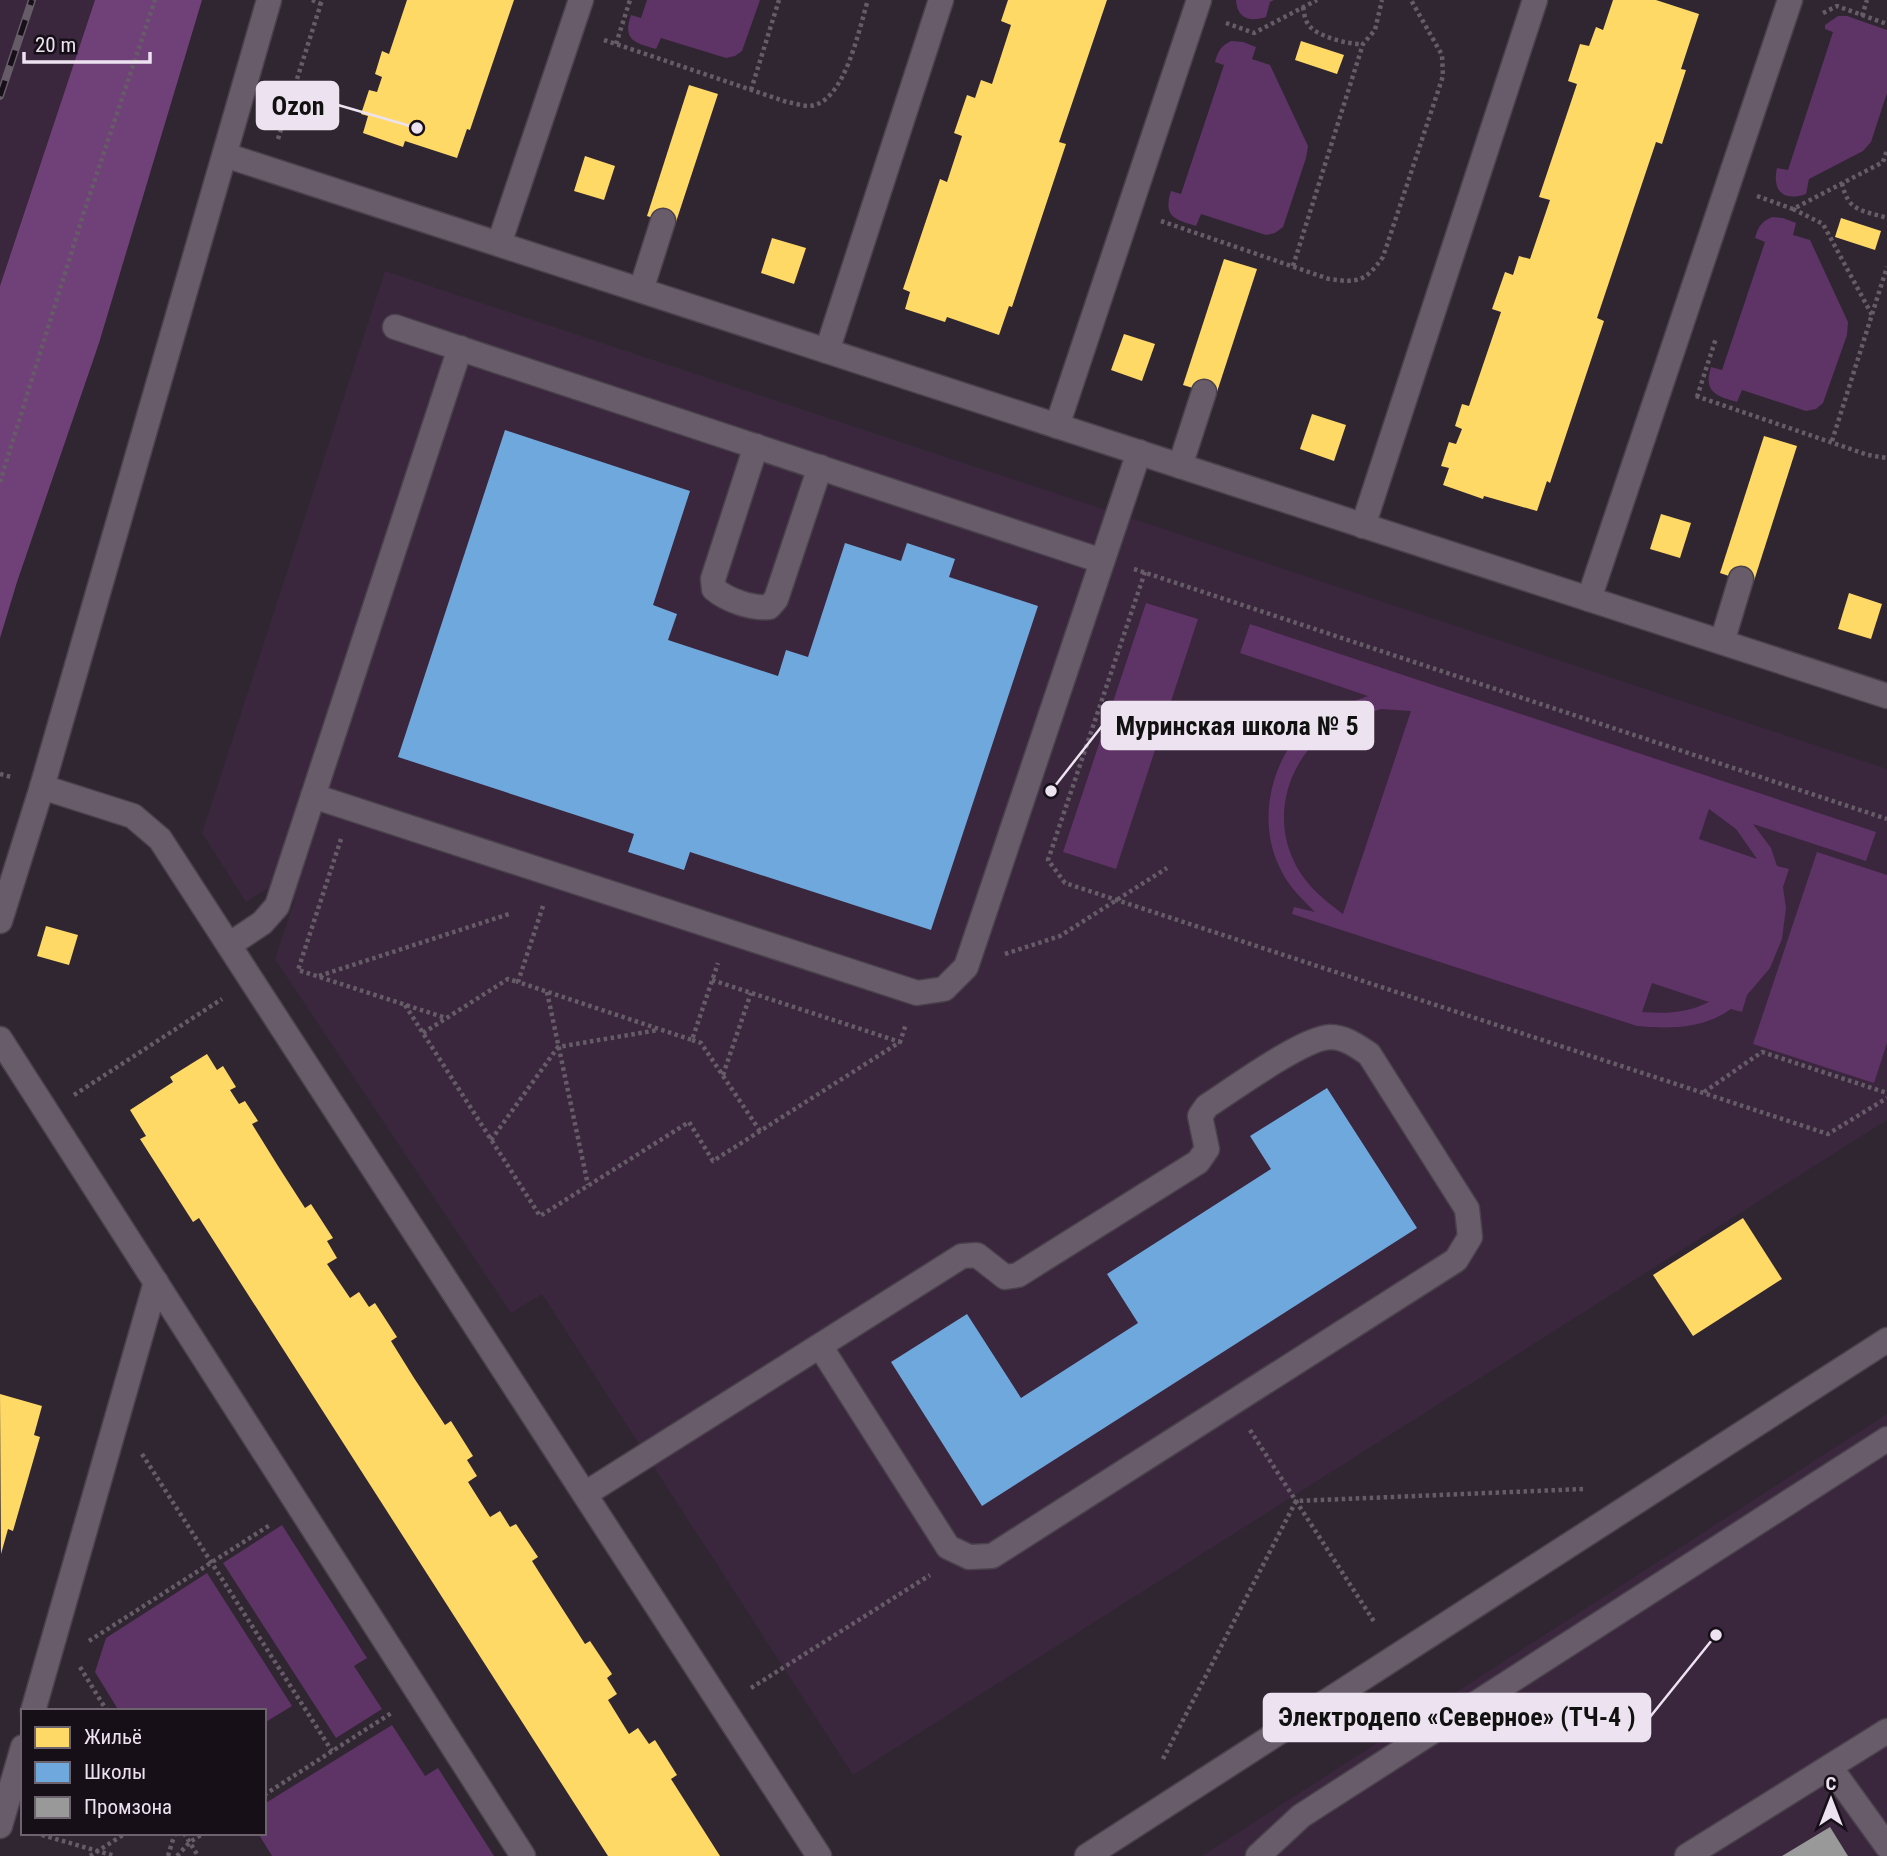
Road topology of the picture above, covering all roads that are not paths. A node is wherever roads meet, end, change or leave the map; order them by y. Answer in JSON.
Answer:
{"nodes":[{"id":1,"x":270,"y":0,"type":"edge"},
{"id":2,"x":581,"y":0,"type":"edge"},
{"id":3,"x":941,"y":0,"type":"edge"},
{"id":4,"x":1535,"y":0,"type":"edge"},
{"id":5,"x":1790,"y":0,"type":"edge"},
{"id":6,"x":1197,"y":6,"type":"edge"},
{"id":7,"x":225,"y":155,"type":"junction"},
{"id":8,"x":663,"y":221,"type":"dead end"},
{"id":9,"x":499,"y":244,"type":"junction"},
{"id":10,"x":640,"y":290,"type":"junction"},
{"id":11,"x":395,"y":327,"type":"dead end"},
{"id":12,"x":460,"y":348,"type":"junction"},
{"id":13,"x":827,"y":351,"type":"junction"},
{"id":14,"x":1204,"y":392,"type":"dead end"},
{"id":15,"x":1057,"y":426,"type":"junction"},
{"id":16,"x":757,"y":446,"type":"junction"},
{"id":17,"x":1139,"y":452,"type":"junction"},
{"id":18,"x":1180,"y":466,"type":"junction"},
{"id":19,"x":820,"y":467,"type":"junction"},
{"id":20,"x":1363,"y":526,"type":"junction"},
{"id":21,"x":1102,"y":561,"type":"junction"},
{"id":22,"x":1741,"y":579,"type":"dead end"},
{"id":23,"x":1589,"y":599,"type":"junction"},
{"id":24,"x":1722,"y":642,"type":"junction"},
{"id":25,"x":1887,"y":696,"type":"edge"},
{"id":26,"x":42,"y":787,"type":"junction"},
{"id":27,"x":313,"y":796,"type":"junction"},
{"id":28,"x":0,"y":921,"type":"edge"},
{"id":29,"x":229,"y":945,"type":"junction"},
{"id":30,"x":0,"y":1039,"type":"edge"},
{"id":31,"x":156,"y":1282,"type":"junction"},
{"id":32,"x":1887,"y":1340,"type":"edge"},
{"id":33,"x":820,"y":1346,"type":"junction"},
{"id":34,"x":1887,"y":1439,"type":"edge"},
{"id":35,"x":585,"y":1494,"type":"junction"},
{"id":36,"x":34,"y":1709,"type":"edge"},
{"id":37,"x":1887,"y":1731,"type":"edge"},
{"id":38,"x":21,"y":1753,"type":"edge"},
{"id":39,"x":1830,"y":1767,"type":"junction"},
{"id":40,"x":0,"y":1826,"type":"edge"},
{"id":41,"x":1887,"y":1846,"type":"edge"},
{"id":42,"x":523,"y":1856,"type":"edge"},
{"id":43,"x":819,"y":1856,"type":"edge"},
{"id":44,"x":1087,"y":1856,"type":"edge"},
{"id":45,"x":1258,"y":1856,"type":"edge"},
{"id":46,"x":1687,"y":1856,"type":"edge"}],
"edges":[{"from":1,"to":7,"type":"lane"},
{"from":2,"to":9,"type":"lane"},
{"from":3,"to":13,"type":"lane"},
{"from":4,"to":20,"type":"lane"},
{"from":5,"to":23,"type":"lane"},
{"from":6,"to":15,"type":"lane"},
{"from":7,"to":9,"type":"lane"},
{"from":7,"to":26,"type":"lane"},
{"from":8,"to":10,"type":"lane"},
{"from":9,"to":10,"type":"lane"},
{"from":10,"to":13,"type":"lane"},
{"from":11,"to":12,"type":"lane"},
{"from":12,"to":16,"type":"lane"},
{"from":12,"to":27,"type":"lane"},
{"from":13,"to":15,"type":"lane"},
{"from":14,"to":18,"type":"lane"},
{"from":15,"to":17,"type":"lane"},
{"from":16,"to":19,"type":"lane"},
{"from":16,"to":19,"type":"lane"},
{"from":17,"to":18,"type":"lane"},
{"from":17,"to":21,"type":"lane"},
{"from":18,"to":20,"type":"lane"},
{"from":19,"to":21,"type":"lane"},
{"from":20,"to":23,"type":"lane"},
{"from":21,"to":27,"type":"lane"},
{"from":22,"to":24,"type":"lane"},
{"from":23,"to":24,"type":"lane"},
{"from":24,"to":25,"type":"lane"},
{"from":26,"to":28,"type":"lane"},
{"from":26,"to":29,"type":"lane"},
{"from":27,"to":29,"type":"lane"},
{"from":29,"to":35,"type":"lane"},
{"from":30,"to":31,"type":"lane"},
{"from":31,"to":36,"type":"lane"},
{"from":31,"to":42,"type":"lane"},
{"from":32,"to":44,"type":"lane"},
{"from":33,"to":33,"type":"lane"},
{"from":33,"to":35,"type":"lane"},
{"from":34,"to":45,"type":"lane"},
{"from":35,"to":43,"type":"lane"},
{"from":37,"to":39,"type":"lane"},
{"from":38,"to":40,"type":"lane"},
{"from":39,"to":41,"type":"lane"},
{"from":39,"to":46,"type":"lane"}]}
